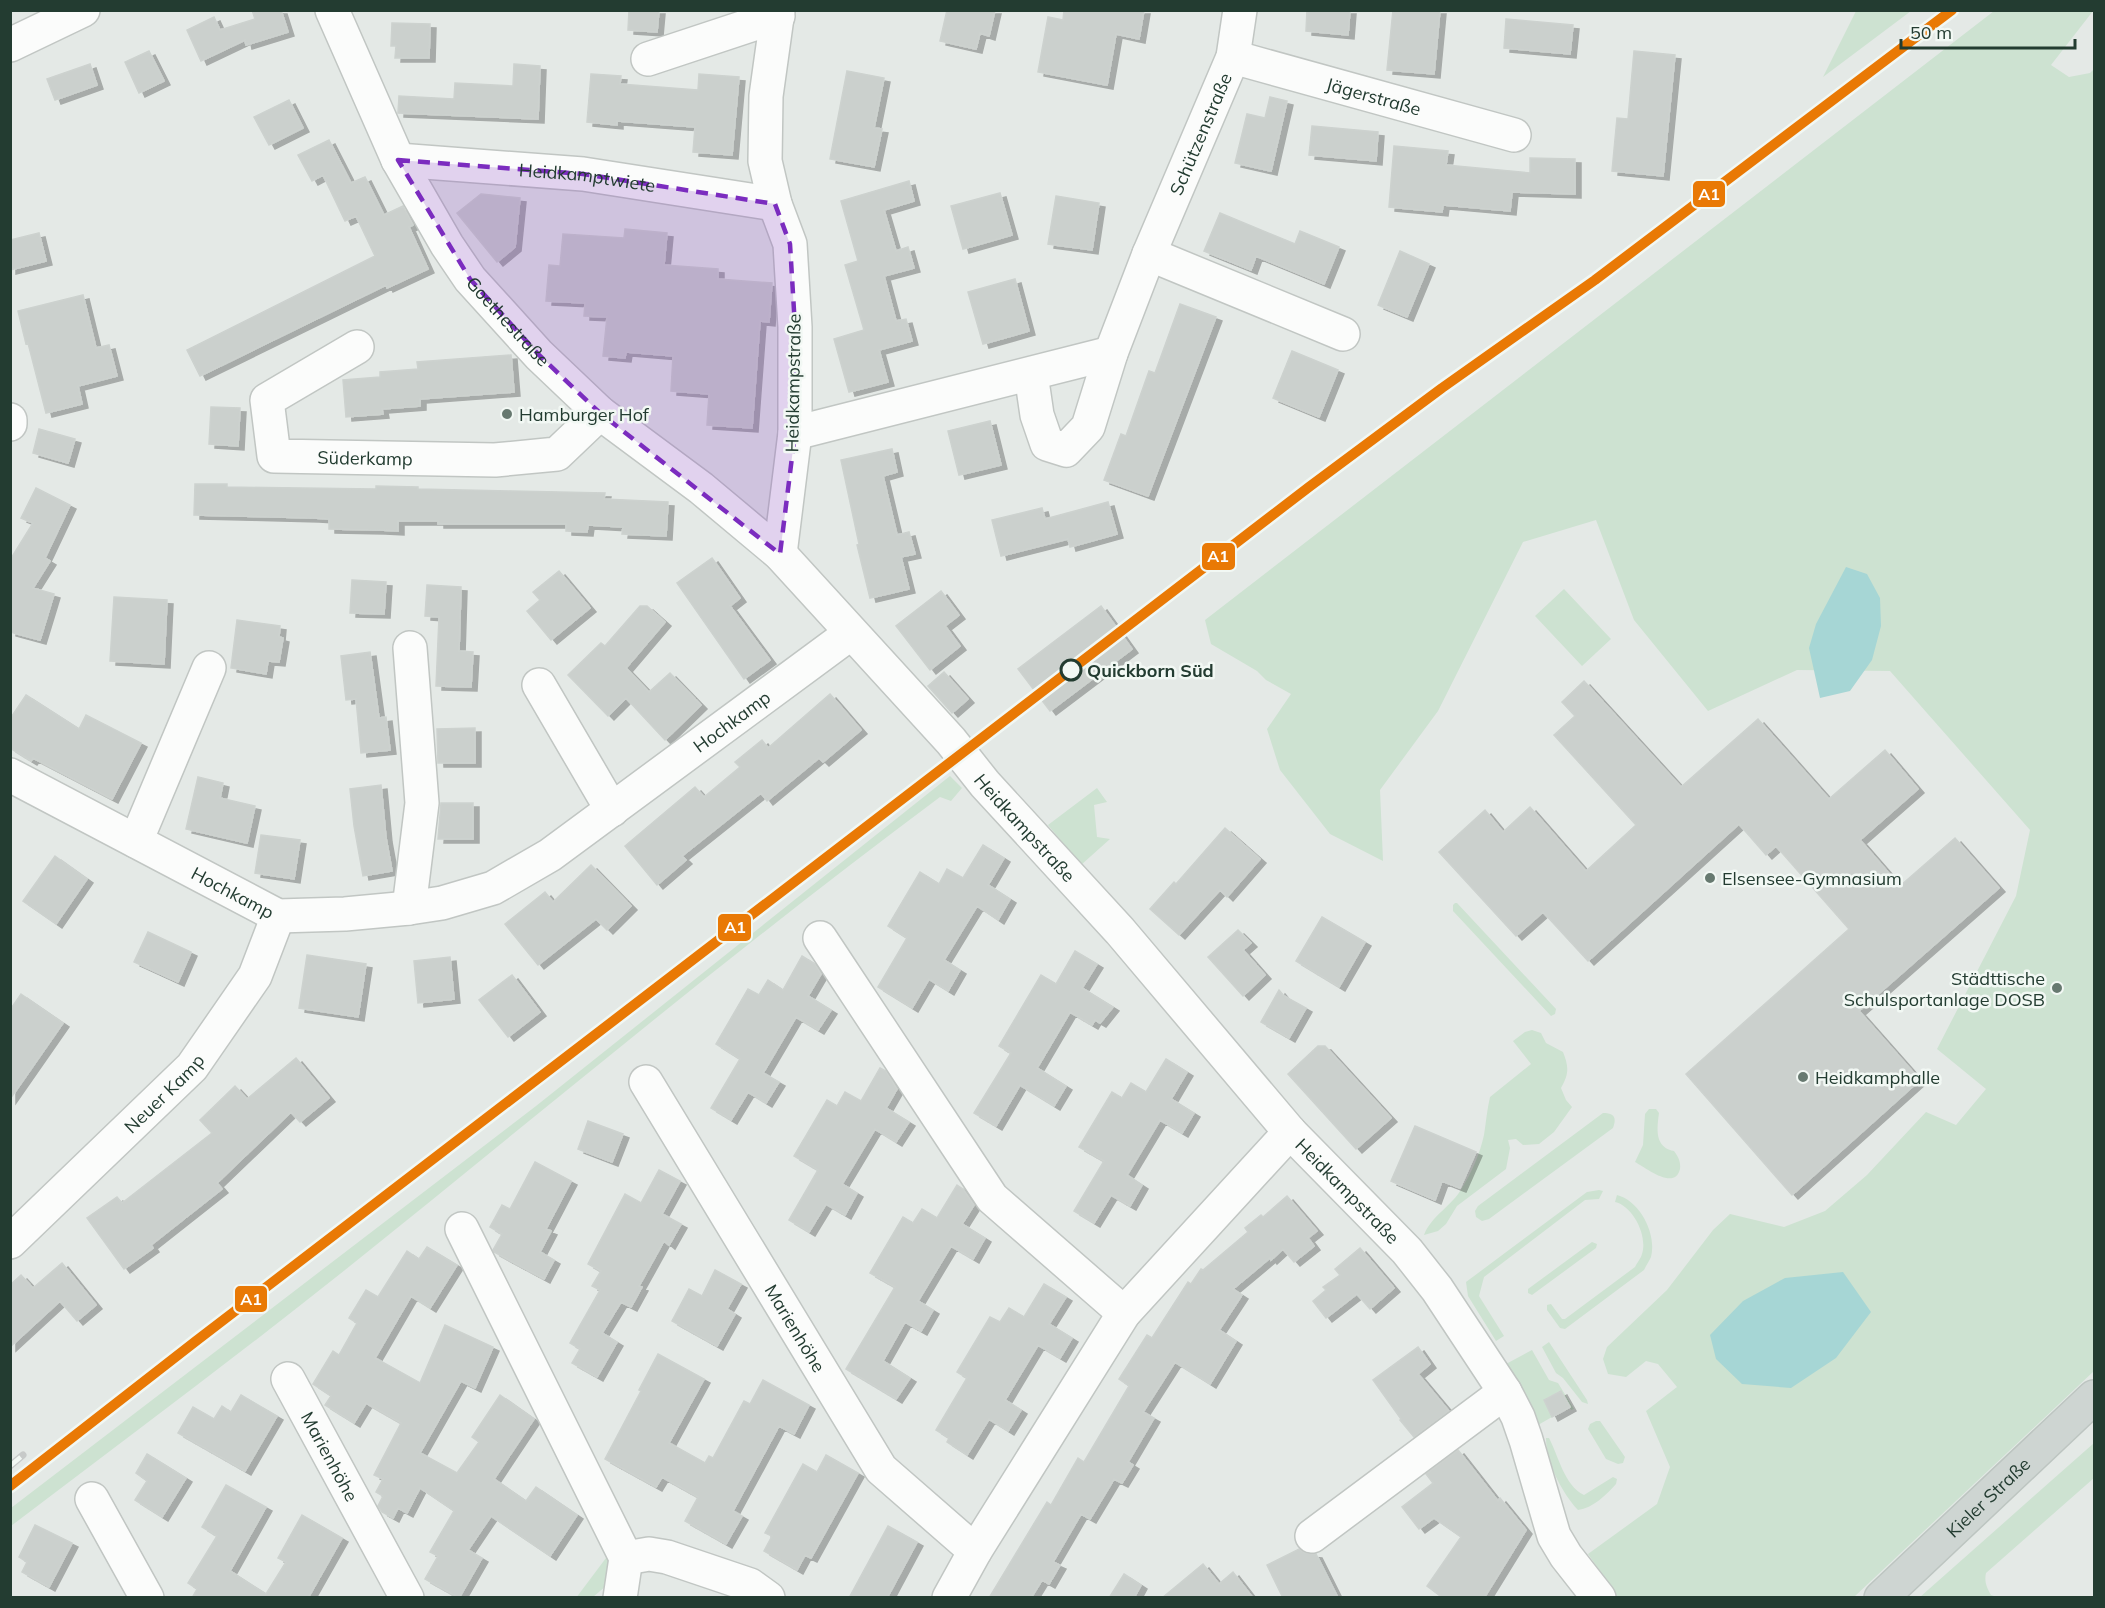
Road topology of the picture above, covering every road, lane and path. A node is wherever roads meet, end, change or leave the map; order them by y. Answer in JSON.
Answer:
{"nodes":[{"id":1,"x":83,"y":10,"type":"edge"},
{"id":2,"x":332,"y":10,"type":"edge"},
{"id":3,"x":1240,"y":10,"type":"edge"},
{"id":4,"x":778,"y":13,"type":"edge"},
{"id":5,"x":10,"y":45,"type":"edge"},
{"id":6,"x":1233,"y":57,"type":"junction"},
{"id":7,"x":648,"y":59,"type":"dead end"},
{"id":8,"x":1514,"y":135,"type":"dead end"},
{"id":9,"x":398,"y":160,"type":"junction"},
{"id":10,"x":775,"y":204,"type":"junction"},
{"id":11,"x":1149,"y":254,"type":"junction"},
{"id":12,"x":1343,"y":334,"type":"dead end"},
{"id":13,"x":357,"y":347,"type":"dead end"},
{"id":14,"x":1111,"y":353,"type":"junction"},
{"id":15,"x":1031,"y":374,"type":"junction"},
{"id":16,"x":600,"y":413,"type":"junction"},
{"id":17,"x":10,"y":420,"type":"edge"},
{"id":18,"x":10,"y":424,"type":"edge"},
{"id":19,"x":795,"y":433,"type":"junction"},
{"id":20,"x":780,"y":554,"type":"junction"},
{"id":21,"x":852,"y":633,"type":"junction"},
{"id":22,"x":410,"y":648,"type":"dead end"},
{"id":23,"x":209,"y":668,"type":"dead end"},
{"id":24,"x":539,"y":685,"type":"dead end"},
{"id":25,"x":10,"y":775,"type":"edge"},
{"id":26,"x":612,"y":810,"type":"junction"},
{"id":27,"x":136,"y":841,"type":"junction"},
{"id":28,"x":409,"y":908,"type":"junction"},
{"id":29,"x":278,"y":916,"type":"junction"},
{"id":30,"x":820,"y":938,"type":"dead end"},
{"id":31,"x":646,"y":1082,"type":"dead end"},
{"id":32,"x":1290,"y":1132,"type":"junction"},
{"id":33,"x":462,"y":1229,"type":"dead end"},
{"id":34,"x":10,"y":1242,"type":"edge"},
{"id":35,"x":1124,"y":1313,"type":"junction"},
{"id":36,"x":288,"y":1379,"type":"dead end"},
{"id":37,"x":1505,"y":1392,"type":"junction"},
{"id":38,"x":2094,"y":1397,"type":"edge"},
{"id":39,"x":93,"y":1499,"type":"dead end"},
{"id":40,"x":1312,"y":1536,"type":"dead end"},
{"id":41,"x":975,"y":1551,"type":"junction"},
{"id":42,"x":1566,"y":1556,"type":"junction"},
{"id":43,"x":626,"y":1558,"type":"junction"},
{"id":44,"x":147,"y":1598,"type":"edge"},
{"id":45,"x":407,"y":1598,"type":"edge"},
{"id":46,"x":620,"y":1598,"type":"edge"},
{"id":47,"x":768,"y":1598,"type":"edge"},
{"id":48,"x":949,"y":1598,"type":"edge"},
{"id":49,"x":1584,"y":1598,"type":"edge"},
{"id":50,"x":1599,"y":1598,"type":"edge"},
{"id":51,"x":1881,"y":1598,"type":"edge"}],
"edges":[{"from":1,"to":5,"type":"street"},
{"from":2,"to":9,"type":"street","name":"Goethestraße"},
{"from":3,"to":6,"type":"street","name":"Schützenstraße"},
{"from":4,"to":7,"type":"street"},
{"from":4,"to":10,"type":"street","name":"Heidkampstraße"},
{"from":6,"to":8,"type":"street","name":"Jägerstraße"},
{"from":6,"to":11,"type":"street","name":"Schützenstraße"},
{"from":9,"to":10,"type":"street","name":"Heidkamptwiete"},
{"from":9,"to":16,"type":"street","name":"Goethestraße"},
{"from":10,"to":19,"type":"street","name":"Heidkampstraße"},
{"from":11,"to":12,"type":"street"},
{"from":11,"to":14,"type":"street","name":"Schützenstraße"},
{"from":13,"to":16,"type":"street","name":"Süderkamp"},
{"from":14,"to":15,"type":"street"},
{"from":14,"to":15,"type":"street","name":"Schützenstraße"},
{"from":15,"to":19,"type":"street"},
{"from":16,"to":20,"type":"street","name":"Goethestraße"},
{"from":17,"to":18,"type":"street"},
{"from":19,"to":20,"type":"street","name":"Heidkampstraße"},
{"from":20,"to":21,"type":"street","name":"Heidkampstraße"},
{"from":21,"to":26,"type":"street","name":"Hochkamp"},
{"from":21,"to":32,"type":"street","name":"Heidkampstraße"},
{"from":22,"to":28,"type":"street"},
{"from":23,"to":27,"type":"street"},
{"from":24,"to":26,"type":"street"},
{"from":25,"to":27,"type":"street","name":"Hochkamp"},
{"from":26,"to":28,"type":"street","name":"Hochkamp"},
{"from":27,"to":29,"type":"street","name":"Hochkamp"},
{"from":28,"to":29,"type":"street","name":"Hochkamp"},
{"from":29,"to":34,"type":"street","name":"Neuer Kamp"},
{"from":30,"to":35,"type":"street"},
{"from":31,"to":41,"type":"street","name":"Marienhöhe"},
{"from":32,"to":35,"type":"street"},
{"from":32,"to":37,"type":"street","name":"Heidkampstraße"},
{"from":33,"to":43,"type":"street"},
{"from":35,"to":41,"type":"street"},
{"from":36,"to":45,"type":"street","name":"Marienhöhe"},
{"from":37,"to":40,"type":"street"},
{"from":37,"to":42,"type":"street","name":"Heidkampstraße"},
{"from":38,"to":51,"type":"main road","name":"Kieler Straße"},
{"from":39,"to":44,"type":"street"},
{"from":41,"to":48,"type":"street"},
{"from":42,"to":49,"type":"street","name":"Heidkampstraße"},
{"from":42,"to":50,"type":"street","name":"Heidkampstraße"},
{"from":43,"to":46,"type":"street"},
{"from":43,"to":47,"type":"street"}]}
